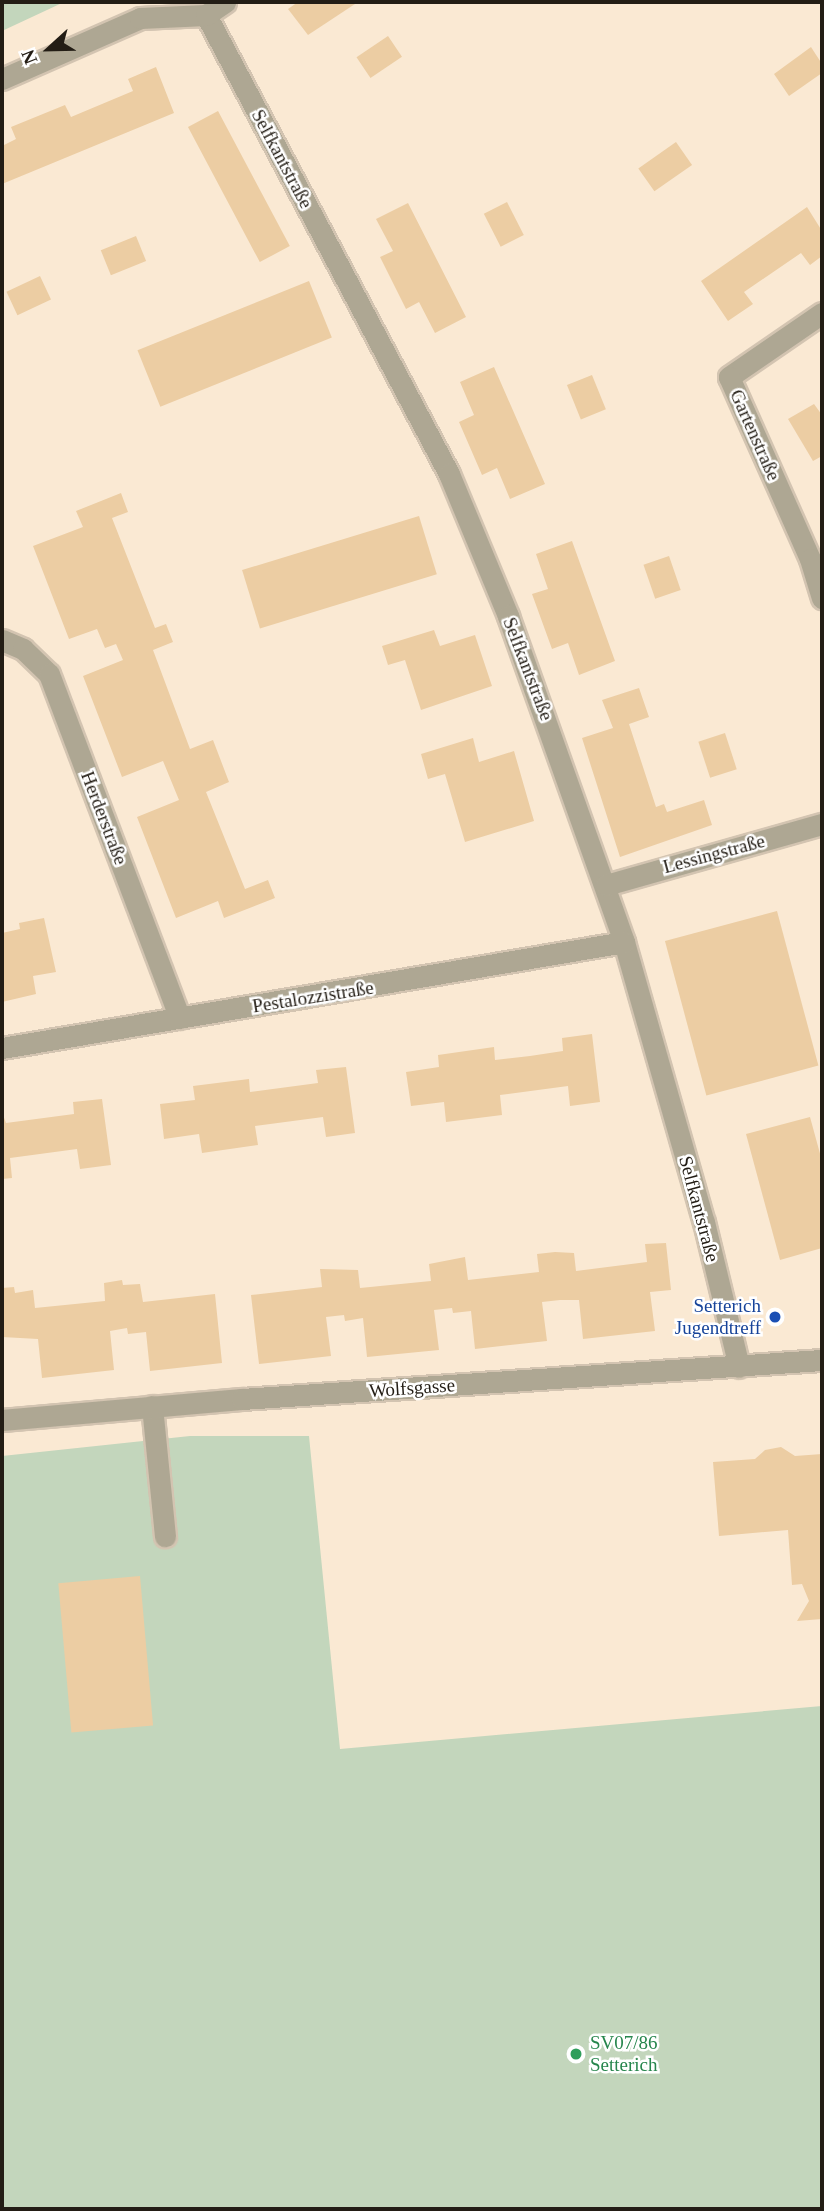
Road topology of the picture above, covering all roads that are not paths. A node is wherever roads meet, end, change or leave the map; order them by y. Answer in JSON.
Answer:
{"nodes":[{"id":1,"x":225,"y":2,"type":"edge"},
{"id":2,"x":206,"y":15,"type":"junction"},
{"id":3,"x":2,"y":79,"type":"edge"},
{"id":4,"x":822,"y":313,"type":"edge"},
{"id":5,"x":822,"y":598,"type":"edge"},
{"id":6,"x":2,"y":640,"type":"edge"},
{"id":7,"x":822,"y":824,"type":"edge"},
{"id":8,"x":606,"y":885,"type":"junction"},
{"id":9,"x":624,"y":942,"type":"junction"},
{"id":10,"x":180,"y":1018,"type":"junction"},
{"id":11,"x":2,"y":1048,"type":"edge"},
{"id":12,"x":822,"y":1360,"type":"edge"},
{"id":13,"x":739,"y":1367,"type":"junction"},
{"id":14,"x":152,"y":1406,"type":"junction"},
{"id":15,"x":2,"y":1420,"type":"edge"},
{"id":16,"x":165,"y":1536,"type":"dead end"}],
"edges":[{"from":1,"to":2,"type":"street"},
{"from":2,"to":3,"type":"street"},
{"from":2,"to":8,"type":"street","name":"Selfkantstraße"},
{"from":4,"to":5,"type":"street","name":"Gartenstraße"},
{"from":6,"to":10,"type":"street","name":"Herderstraße"},
{"from":7,"to":8,"type":"street","name":"Lessingstraße"},
{"from":8,"to":9,"type":"street","name":"Selfkantstraße"},
{"from":9,"to":10,"type":"street","name":"Pestalozzistraße"},
{"from":9,"to":13,"type":"street","name":"Selfkantstraße"},
{"from":10,"to":11,"type":"street","name":"Pestalozzistraße"},
{"from":12,"to":13,"type":"street","name":"Wolfsgasse"},
{"from":13,"to":14,"type":"street","name":"Wolfsgasse"},
{"from":14,"to":15,"type":"street","name":"Wolfsgasse"},
{"from":14,"to":16,"type":"street"}]}
